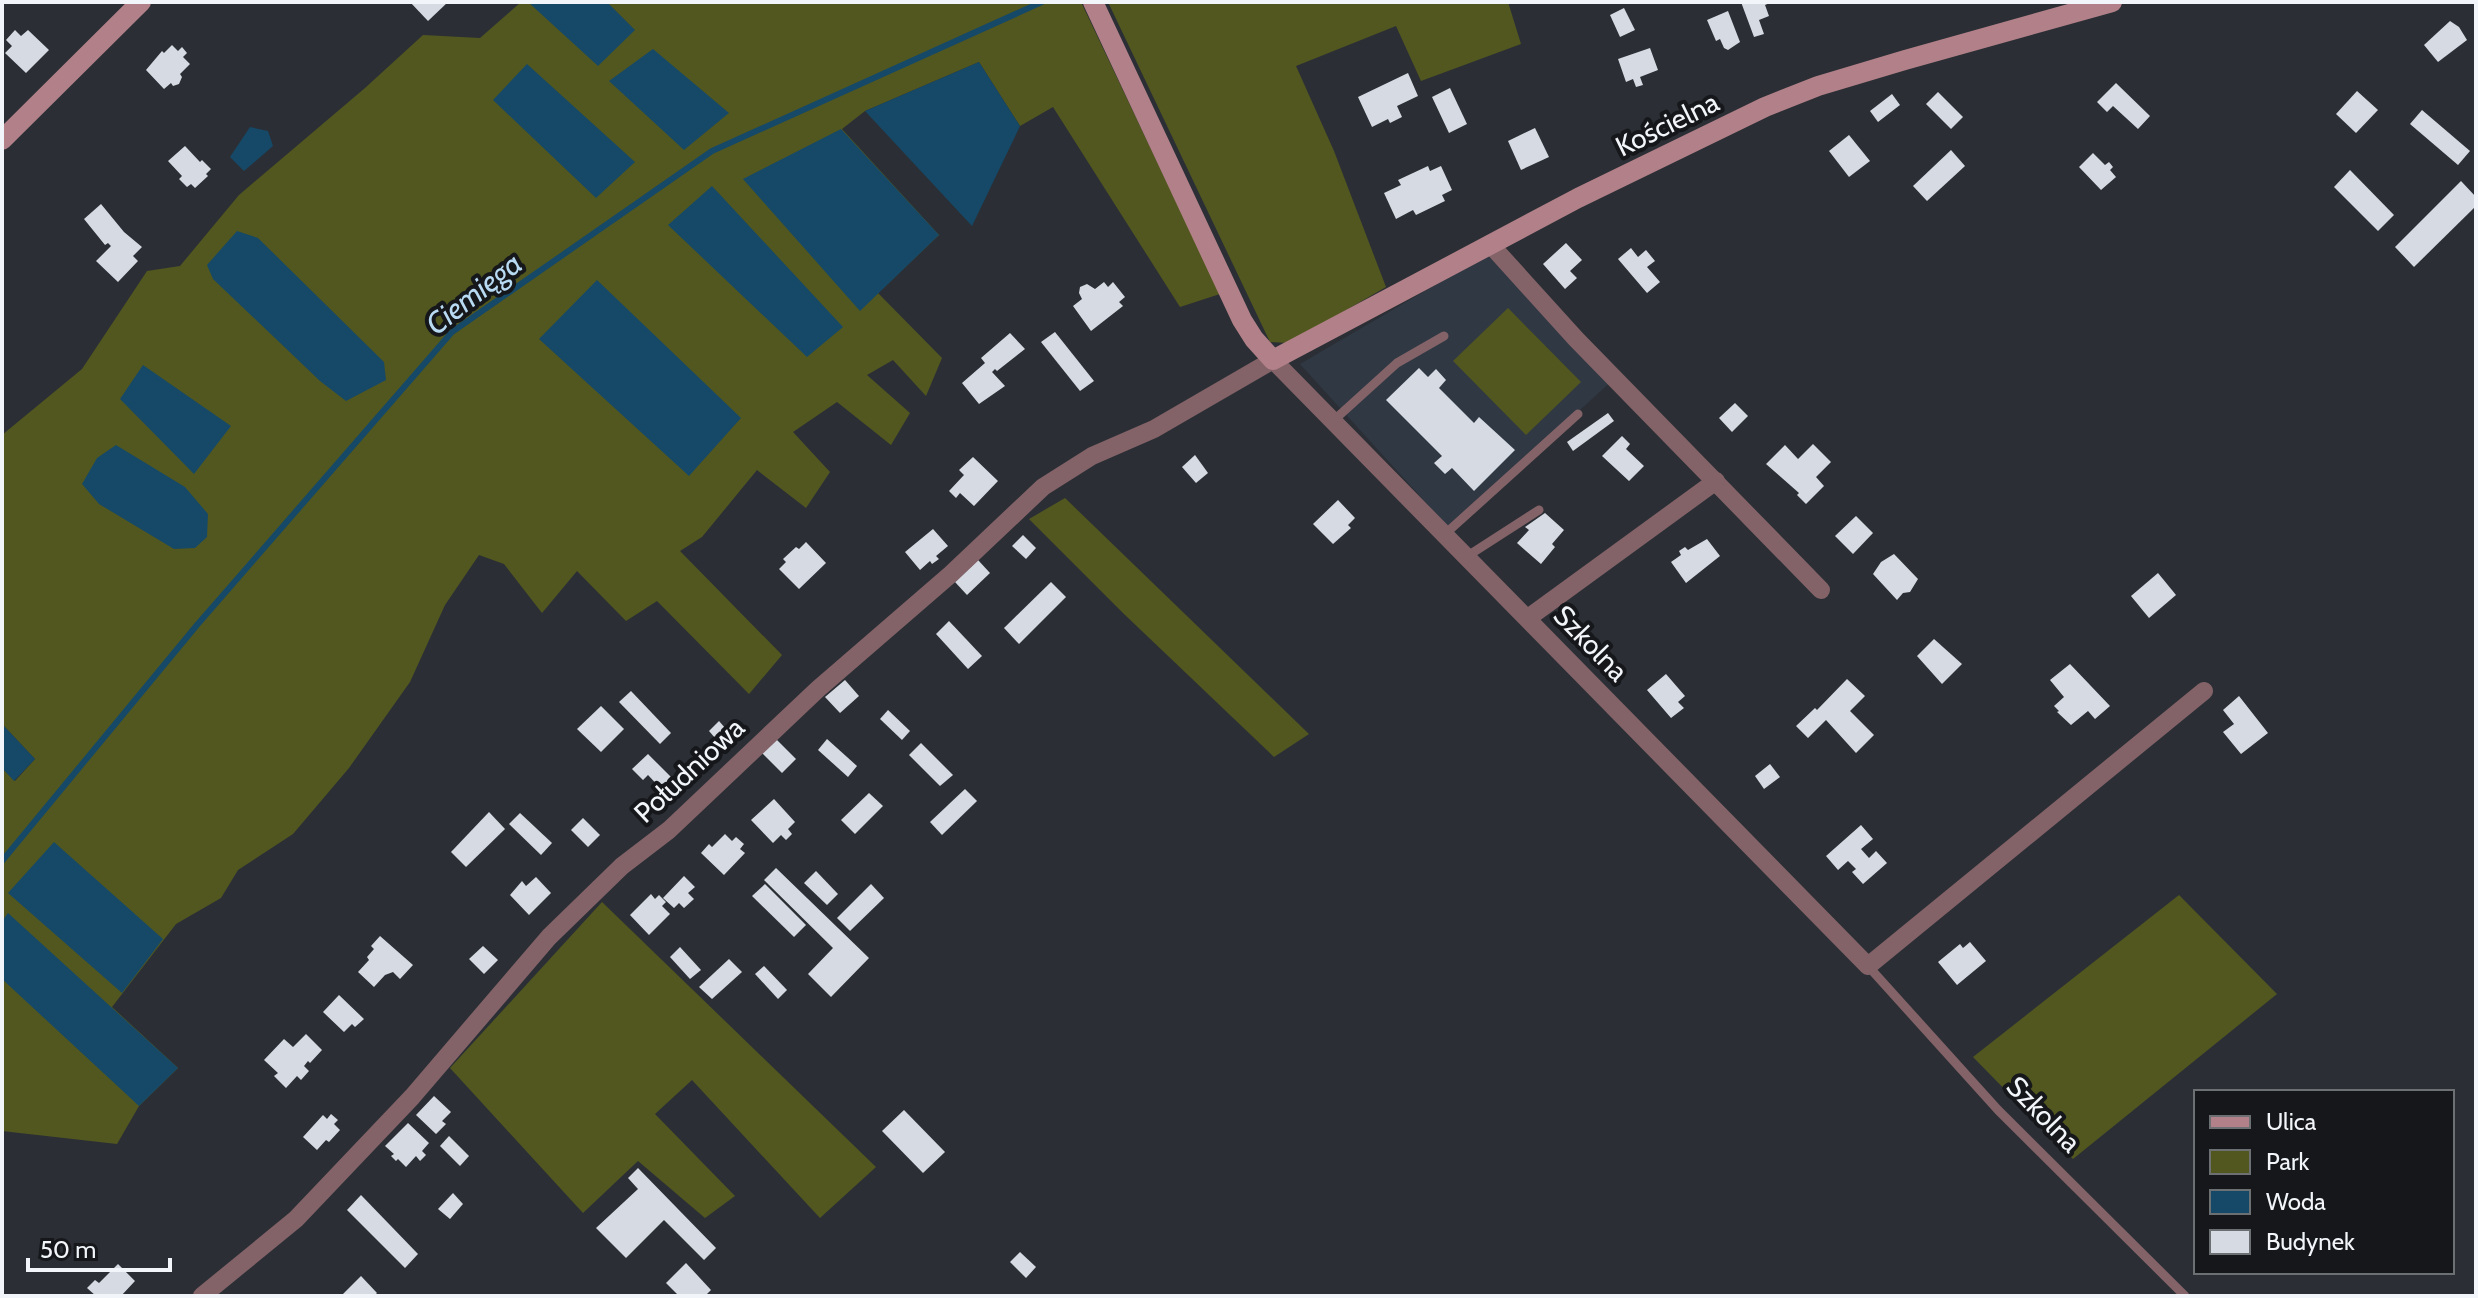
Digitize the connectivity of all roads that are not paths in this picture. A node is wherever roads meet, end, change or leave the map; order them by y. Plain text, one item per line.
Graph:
1 (141, 2) edge
2 (2112, 2) edge
3 (1095, 6) edge
4 (2, 140) edge
5 (1490, 244) junction
6 (1444, 336) dead end
7 (1273, 360) junction
8 (1578, 414) dead end
9 (1332, 421) junction
10 (1716, 481) junction
11 (1539, 510) dead end
12 (1444, 535) junction
13 (1466, 557) junction
14 (1821, 590) dead end
15 (1528, 618) junction
16 (2204, 691) dead end
17 (1868, 966) junction
18 (202, 1296) edge
19 (2185, 1296) edge

1 - 4 street
2 - 5 street, Kościelna
3 - 7 street
5 - 7 street, Kościelna
5 - 10 street
6 - 9 lane
7 - 9 street, Szkolna
7 - 18 street, Południowa
8 - 12 lane
9 - 12 street, Szkolna
10 - 14 street
10 - 15 street
11 - 13 lane
12 - 13 street, Szkolna
13 - 15 street, Szkolna
15 - 17 street, Szkolna
16 - 17 street
17 - 19 lane, Szkolna

